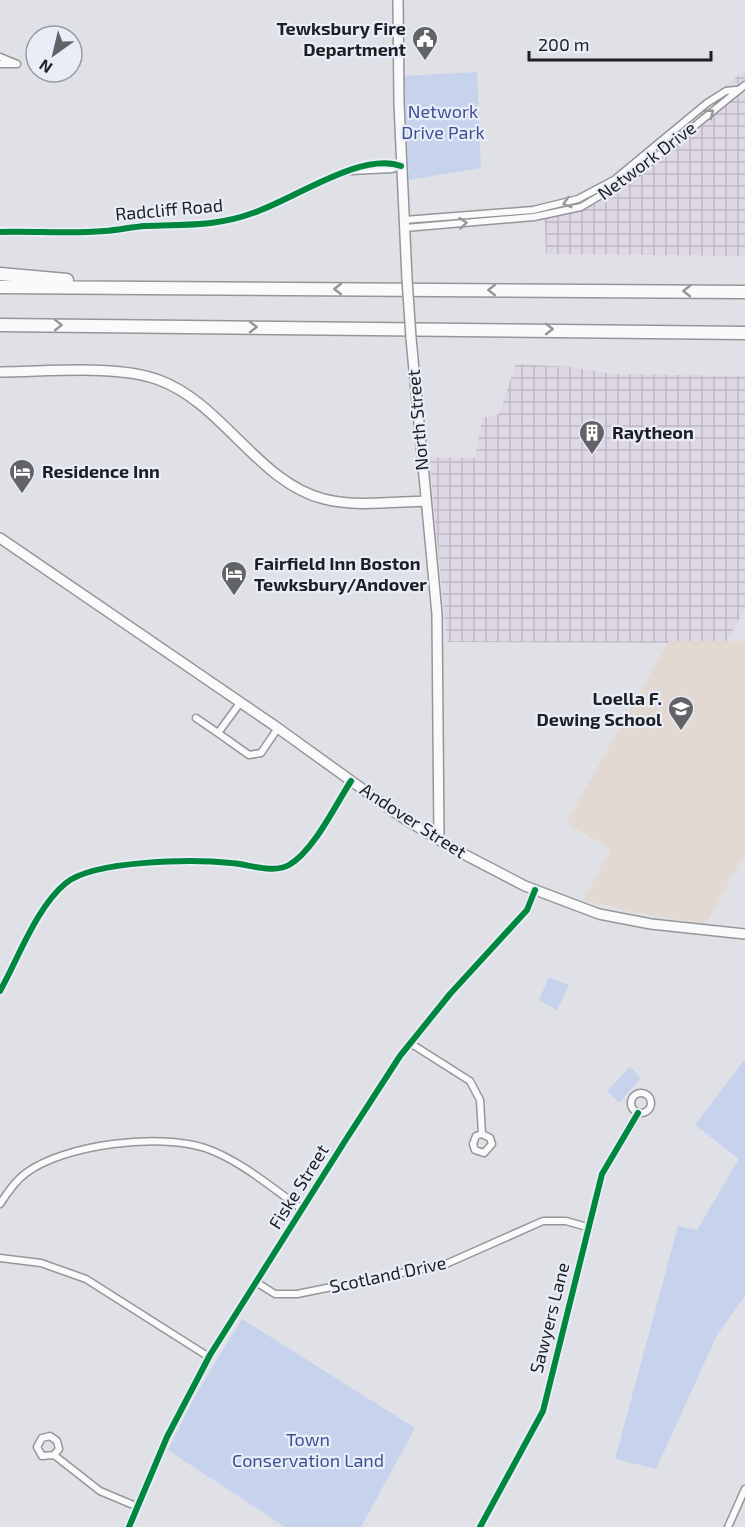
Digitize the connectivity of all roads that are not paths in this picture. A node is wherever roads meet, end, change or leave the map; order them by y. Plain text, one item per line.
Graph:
1 (398, 0) edge
2 (0, 57) edge
3 (0, 64) edge
4 (745, 85) edge
5 (401, 166) junction
6 (405, 224) junction
7 (0, 232) edge
8 (0, 274) edge
9 (0, 287) edge
10 (170, 288) junction
11 (745, 292) edge
12 (0, 325) edge
13 (745, 333) edge
14 (0, 372) edge
15 (425, 501) junction
16 (0, 538) edge
17 (240, 703) junction
18 (196, 718) dead end
19 (278, 728) junction
20 (218, 734) junction
21 (351, 781) junction
22 (439, 840) junction
23 (535, 890) junction
24 (745, 934) edge
25 (0, 992) edge
26 (410, 1043) junction
27 (638, 1113) dead end
28 (482, 1134) dead end
29 (0, 1204) edge
30 (302, 1209) junction
31 (587, 1227) junction
32 (0, 1258) edge
33 (256, 1282) junction
34 (209, 1357) junction
35 (54, 1455) dead end
36 (745, 1489) edge
37 (138, 1507) junction
38 (129, 1527) edge
39 (480, 1527) edge
40 (728, 1527) edge

1 - 5 main road, North Street
2 - 3 street
4 - 6 street, Network Drive
5 - 6 main road, North Street
5 - 7 street, Radcliff Road
6 - 15 main road, North Street, bridge
8 - 10 highway
9 - 10 highway
11 -> 10 highway
12 -> 13 highway
14 - 15 main road
15 - 22 main road, North Street
16 - 17 main road, Andover Street
17 - 19 main road, Andover Street
17 - 20 street
18 - 20 street
19 - 20 street
19 - 21 main road, Andover Street
21 - 22 main road, Andover Street
21 - 25 street
22 - 23 main road, Andover Street
23 - 24 main road, Andover Street
23 - 26 street, Fiske Street
26 - 28 street
26 - 30 street, Fiske Street
27 - 31 street, Sawyers Lane
29 - 30 street
30 - 33 street, Fiske Street
31 - 33 street, Scotland Drive
31 - 39 street, Sawyers Lane
32 - 34 street
33 - 34 street, Fiske Street
34 - 37 street, Fiske Street
35 - 37 street
36 - 40 street
37 - 38 street, Fiske Street

